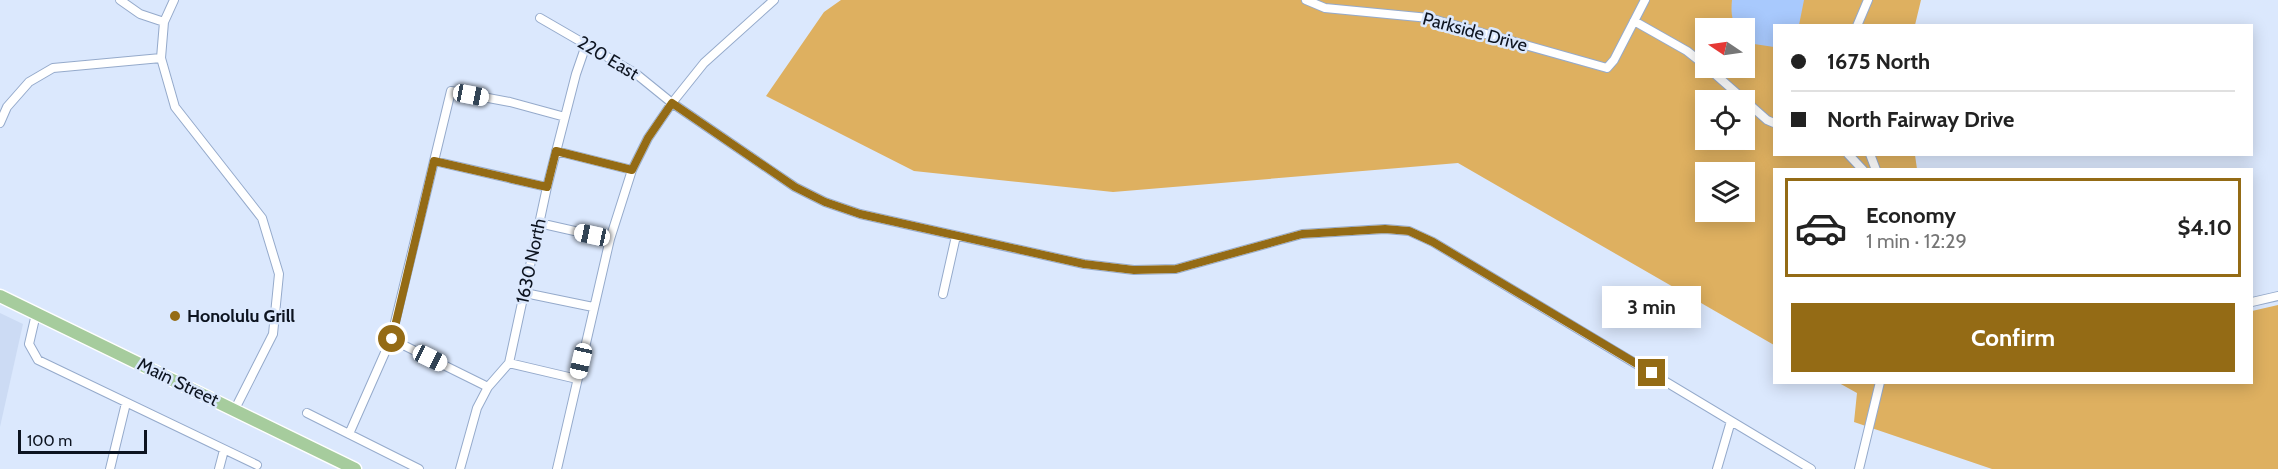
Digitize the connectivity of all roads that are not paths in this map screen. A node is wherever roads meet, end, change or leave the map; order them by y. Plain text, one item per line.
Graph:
1 (120, 0) edge
2 (174, 0) edge
3 (774, 0) edge
4 (1306, 0) edge
5 (1645, 0) edge
6 (1868, 0) edge
7 (540, 18) dead end
8 (1634, 21) junction
9 (164, 22) junction
10 (1858, 24) edge
11 (586, 45) junction
12 (1695, 57) edge
13 (161, 58) junction
14 (1719, 78) edge
15 (672, 103) junction
16 (565, 117) junction
17 (0, 123) edge
18 (1773, 123) edge
19 (556, 151) junction
20 (1850, 156) edge
21 (434, 161) junction
22 (1861, 168) edge
23 (632, 170) junction
24 (547, 187) junction
25 (538, 223) junction
26 (956, 236) junction
27 (609, 239) junction
28 (525, 293) junction
29 (943, 294) dead end
30 (2278, 296) edge
31 (0, 297) edge
32 (2253, 302) edge
33 (593, 307) junction
34 (36, 314) junction
35 (392, 339) junction
36 (509, 363) junction
37 (577, 379) junction
38 (1880, 384) edge
39 (488, 387) junction
40 (126, 403) junction
41 (235, 409) junction
42 (307, 413) dead end
43 (1731, 421) junction
44 (349, 434) junction
45 (224, 450) junction
46 (257, 465) dead end
47 (110, 469) edge
48 (219, 469) edge
49 (355, 469) edge
50 (419, 469) edge
51 (460, 469) edge
52 (557, 469) edge
53 (1717, 469) edge
54 (1811, 469) edge
55 (1859, 469) edge

1 - 9 street
2 - 9 street
3 - 15 street
4 - 8 street, Parkside Drive
5 - 8 street
6 - 10 street
7 - 11 street, 220 East
8 - 12 street
9 - 13 street
11 - 15 street, 220 East
11 - 16 street, 1630 North
13 - 17 street
13 - 41 street
14 - 18 street
15 - 23 street
15 - 26 street, 220 East
16 - 19 street, 1630 North
16 - 21 street
19 - 23 street
19 - 24 street, 1630 North
20 - 22 street
21 - 24 street
21 - 35 street
23 - 27 street
24 - 25 street, 1630 North
25 - 27 street
25 - 28 street, 1630 North
26 - 29 street
26 - 43 street, 220 East
27 - 33 street
28 - 33 street
28 - 36 street, 1630 North
30 - 32 street
31 - 34 main road, Main Street
33 - 37 street
34 - 40 street
34 - 41 main road, Main Street
35 - 39 street
35 - 44 street
36 - 37 street
36 - 39 street, 1630 North
37 - 52 street
38 - 55 street
39 - 51 street, 1630 North
40 - 45 street
40 - 47 street
41 - 49 main road, Main Street
42 - 44 street
43 - 53 street
43 - 54 street, 220 East
44 - 50 street
45 - 46 street
45 - 48 street

